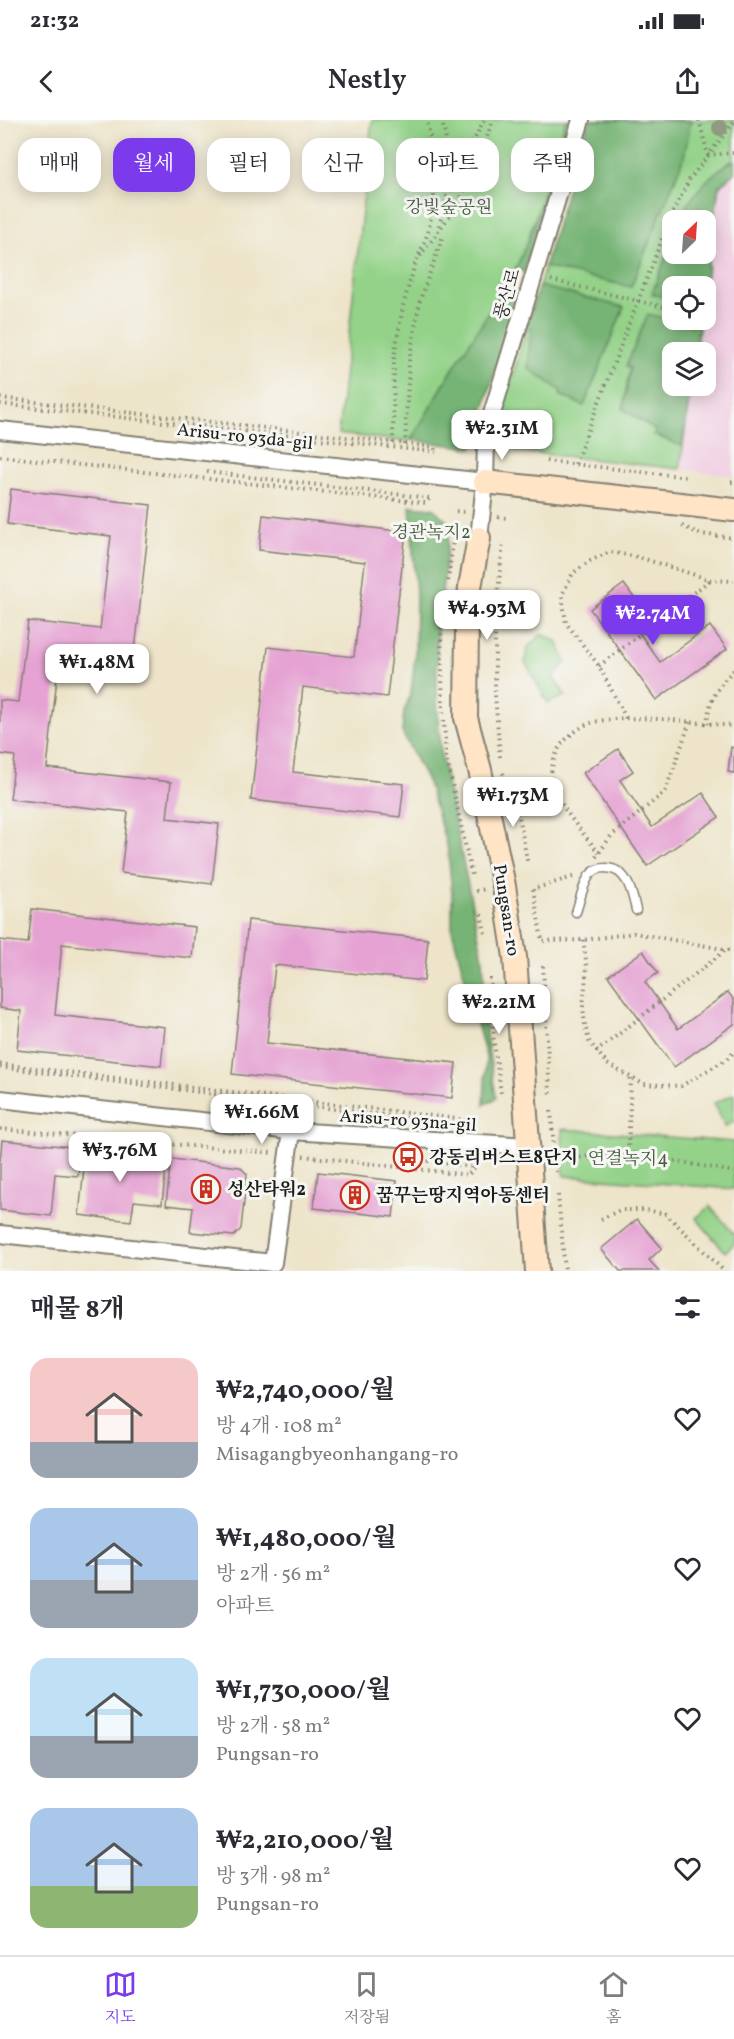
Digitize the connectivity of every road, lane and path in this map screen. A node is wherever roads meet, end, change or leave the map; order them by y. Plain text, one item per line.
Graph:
1 (427, 120) edge
2 (442, 120) edge
3 (484, 120) edge
4 (493, 120) edge
5 (581, 120) edge
6 (699, 120) edge
7 (733, 121) edge
8 (446, 138) edge
9 (475, 138) edge
10 (734, 153) edge
11 (708, 155) junction
12 (448, 192) edge
13 (439, 226) dead end
14 (442, 236) dead end
15 (415, 262) junction
16 (541, 277) dead end
17 (638, 301) junction
18 (662, 307) edge
19 (0, 398) edge
20 (0, 404) edge
21 (0, 430) edge
22 (393, 445) junction
23 (405, 446) junction
24 (436, 452) dead end
25 (0, 456) edge
26 (546, 461) dead end
27 (575, 464) junction
28 (688, 477) dead end
29 (485, 482) junction
30 (410, 496) dead end
31 (734, 510) edge
32 (478, 538) joint
33 (503, 542) dead end
34 (711, 580) junction
35 (734, 581) edge
36 (599, 666) junction
37 (734, 670) edge
38 (626, 718) junction
39 (690, 722) junction
40 (707, 724) junction
41 (734, 726) edge
42 (598, 853) junction
43 (592, 862) dead end
44 (528, 865) dead end
45 (576, 875) dead end
46 (636, 910) dead end
47 (576, 912) dead end
48 (481, 914) dead end
49 (485, 933) dead end
50 (584, 940) junction
51 (727, 950) junction
52 (734, 951) edge
53 (543, 966) dead end
54 (490, 978) dead end
55 (596, 1052) junction
56 (734, 1052) edge
57 (0, 1065) edge
58 (631, 1079) junction
59 (501, 1094) dead end
60 (550, 1095) dead end
61 (0, 1099) edge
62 (551, 1111) dead end
63 (477, 1127) dead end
64 (0, 1129) edge
65 (291, 1131) junction
66 (527, 1146) junction
67 (628, 1152) junction
68 (288, 1154) junction
69 (555, 1160) junction
70 (475, 1167) dead end
71 (556, 1172) dead end
72 (734, 1172) edge
73 (558, 1195) dead end
74 (601, 1219) dead end
75 (0, 1234) edge
76 (537, 1271) edge
77 (565, 1271) edge
78 (724, 1271) edge

1 - 15 path
2 - 8 path
3 - 9 path
4 - 15 path
5 - 29 street, 풍산로
6 - 11 path
7 - 11 path
10 - 11 path
11 - 17 path
12 - 13 path
14 - 23 path
15 - 22 path
16 - 17 path
17 - 18 path
17 - 27 path
19 - 22 path
20 - 22 path
21 - 29 street, Arisu-ro 93da-gil
22 - 23 path
23 - 24 path
25 - 30 path
26 - 27 path
27 - 28 path
29 - 31 street
29 - 32 street, Pungsan-ro
32 - 66 street, Pungsan-ro
33 - 44 path
34 - 35 path
34 - 36 path
34 - 36 path
36 - 38 path
37 - 40 path
38 - 39 path
38 - 42 path
39 - 40 path
39 - 42 path
40 - 41 path
42 - 43 path
45 - 50 path
46 - 47 lane
48 - 49 path
50 - 51 path
50 - 55 path
51 - 52 path
51 - 55 path
53 - 60 path
54 - 59 path
55 - 58 path
56 - 58 path
57 - 63 path
58 - 67 path
61 - 65 street, Arisu-ro 93na-gil
62 - 69 path
64 - 68 path
65 - 66 street, Arisu-ro 93na-gil
65 - 68 street
66 - 76 street, Pungsan-ro
67 - 69 path
67 - 72 path
68 - 70 path
68 - 75 street
69 - 71 path
73 - 77 path
74 - 78 path

